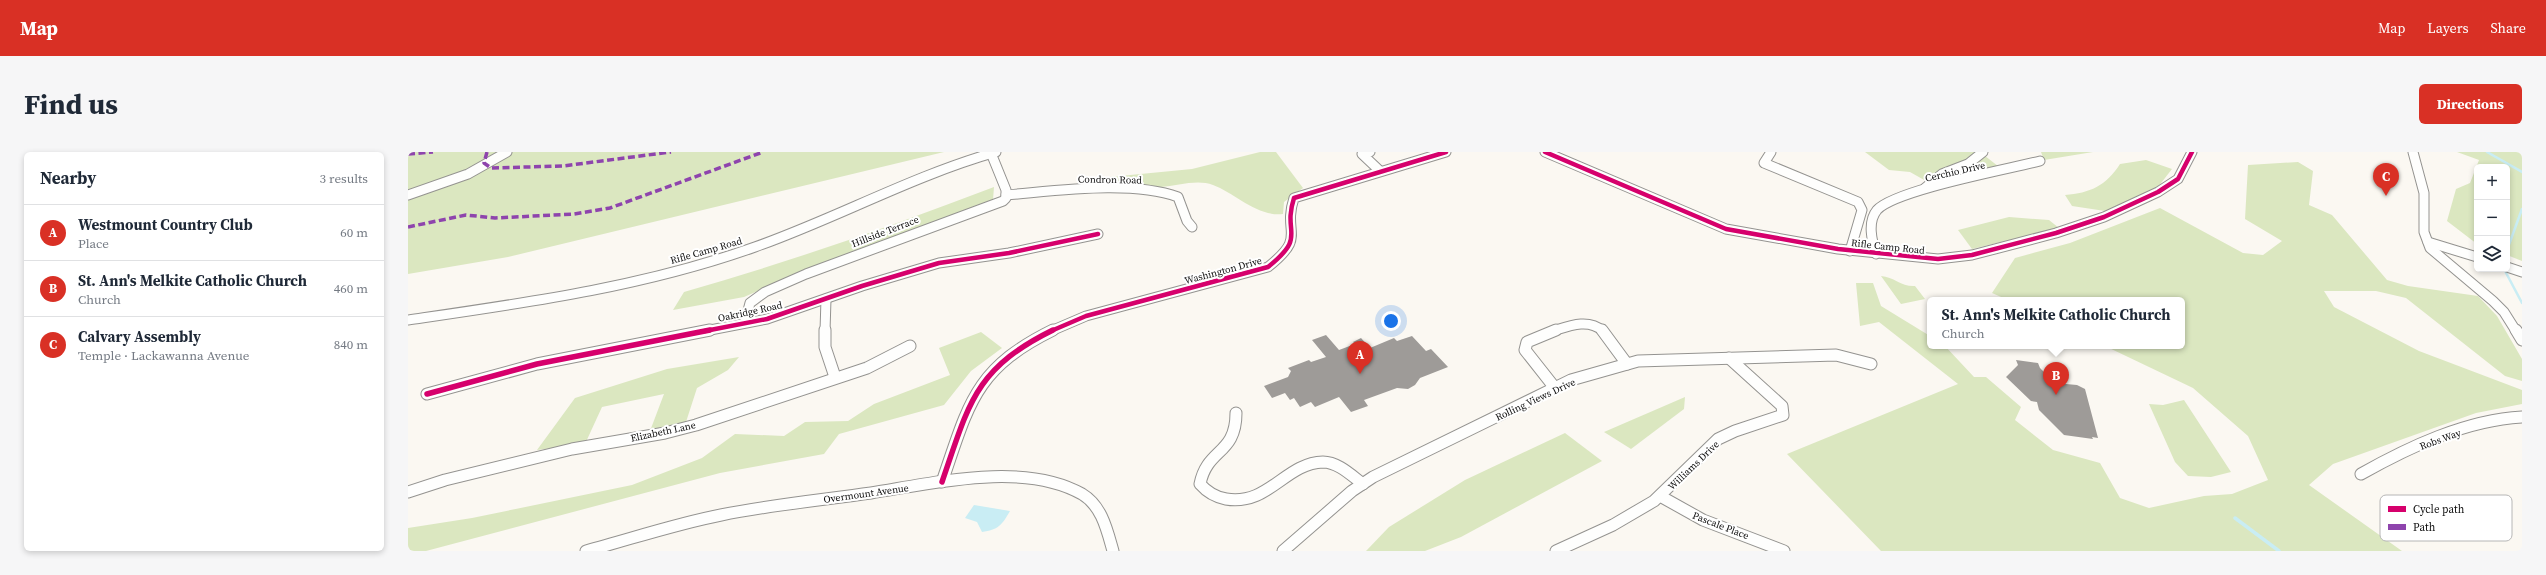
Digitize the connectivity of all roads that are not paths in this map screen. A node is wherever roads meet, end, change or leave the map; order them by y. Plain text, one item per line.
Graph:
1 (507, 152) edge
2 (1370, 152) edge
3 (1446, 152) edge
4 (1545, 152) edge
5 (1771, 152) edge
6 (1983, 152) edge
7 (2192, 152) edge
8 (2413, 152) edge
9 (993, 153) edge
10 (2040, 161) dead end
11 (1380, 171) junction
12 (1922, 190) junction
13 (408, 195) edge
14 (1006, 195) junction
15 (1858, 223) junction
16 (1871, 224) junction
17 (1192, 227) dead end
18 (1098, 234) dead end
19 (2428, 242) junction
20 (1850, 251) junction
21 (1876, 254) junction
22 (2474, 256) edge
23 (2510, 268) edge
24 (2522, 272) edge
25 (826, 299) junction
26 (408, 320) edge
27 (745, 322) junction
28 (2522, 340) edge
29 (910, 346) dead end
30 (1729, 358) junction
31 (1627, 364) junction
32 (1871, 364) dead end
33 (836, 378) junction
34 (1555, 388) junction
35 (427, 394) dead end
36 (1236, 413) dead end
37 (2522, 417) edge
38 (2361, 474) dead end
39 (942, 482) junction
40 (1362, 484) junction
41 (408, 492) edge
42 (1660, 496) junction
43 (586, 551) edge
44 (1113, 551) edge
45 (1283, 551) edge
46 (1556, 551) edge
47 (1784, 551) edge

1 - 13 street
2 - 11 street
3 - 11 street, Washington Drive
4 - 20 street, Rifle Camp Road
5 - 15 street
6 - 12 street, Cerchio Drive
7 - 21 street, Rifle Camp Road
8 - 19 street
9 - 14 street
9 - 26 street, Rifle Camp Road
10 - 12 street, Cerchio Drive
11 - 39 street, Washington Drive
12 - 16 street, Cerchio Drive
14 - 17 street, Condron Road
14 - 27 street, Hillside Terrace
15 - 16 street
15 - 20 street
16 - 21 street
18 - 25 street, Oakridge Road
19 - 22 street
19 - 28 street
20 - 21 street, Rifle Camp Road
23 - 24 street
25 - 27 street, Oakridge Road
25 - 33 street
27 - 35 street, Oakridge Road
29 - 33 street, Elizabeth Lane
30 - 31 street, Rolling Views Drive
30 - 32 street, Rolling Views Drive
30 - 42 street, Williams Drive
31 - 34 street, Rolling Views Drive
31 - 34 street
33 - 41 street, Elizabeth Lane
34 - 40 street, Rolling Views Drive
36 - 40 street
37 - 38 street, Robs Way
39 - 43 street, Overmount Avenue
39 - 44 street, Overmount Avenue
40 - 45 street, Rolling Views Drive
42 - 46 street, Williams Drive
42 - 47 street, Pascale Place

